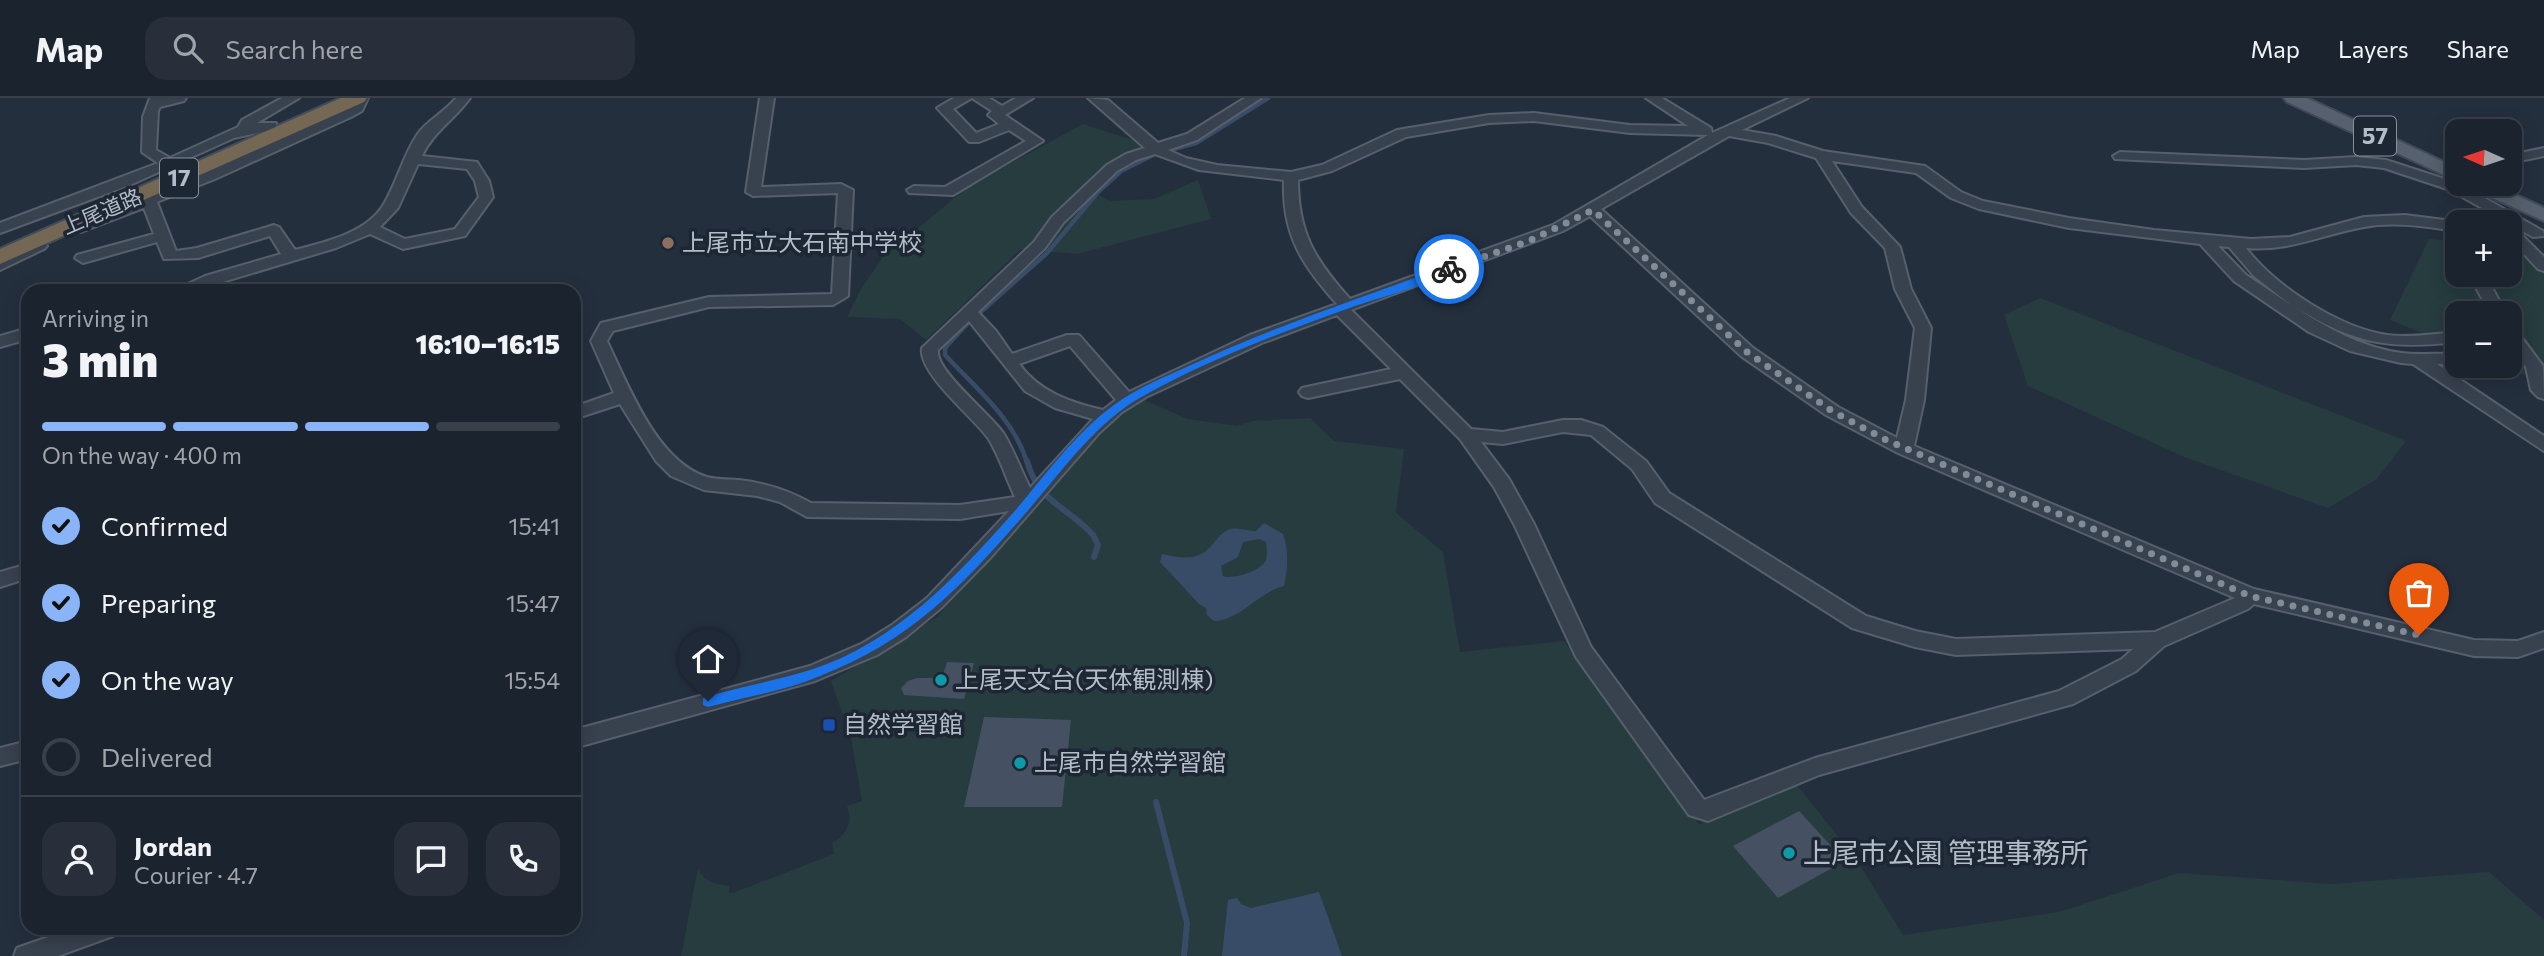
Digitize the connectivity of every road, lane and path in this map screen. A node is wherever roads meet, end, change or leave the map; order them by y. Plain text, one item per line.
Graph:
1 (179, 98) edge
2 (292, 98) edge
3 (336, 98) edge
4 (359, 98) edge
5 (463, 98) edge
6 (767, 98) edge
7 (964, 98) edge
8 (979, 98) edge
9 (1026, 98) edge
10 (1095, 98) edge
11 (1254, 98) edge
12 (1653, 98) edge
13 (1801, 98) edge
14 (2293, 98) edge
15 (155, 101) edge
16 (1005, 118) junction
17 (271, 126) junction
18 (244, 128) junction
19 (1715, 133) junction
20 (1154, 148) junction
21 (2544, 152) edge
22 (1821, 155) junction
23 (2120, 156) dead end
24 (2522, 157) edge
25 (413, 159) junction
26 (169, 163) junction
27 (2445, 168) edge
28 (1291, 176) junction
29 (914, 190) dead end
30 (2495, 196) edge
31 (149, 202) junction
32 (1593, 210) junction
33 (2445, 227) edge
34 (2542, 227) edge
35 (0, 228) edge
36 (370, 228) junction
37 (2522, 230) edge
38 (162, 236) junction
39 (0, 237) edge
40 (2205, 240) junction
41 (2234, 243) junction
42 (2522, 244) edge
43 (198, 253) junction
44 (0, 257) edge
45 (291, 257) junction
46 (83, 258) dead end
47 (0, 265) edge
48 (2544, 266) edge
49 (211, 279) junction
50 (198, 284) edge
51 (1344, 307) junction
52 (967, 312) junction
53 (21, 335) edge
54 (2445, 338) edge
55 (0, 342) edge
56 (2522, 350) edge
57 (2417, 358) junction
58 (2445, 359) edge
59 (1009, 362) junction
60 (1405, 372) junction
61 (1308, 392) dead end
62 (2544, 393) edge
63 (624, 396) junction
64 (1127, 401) junction
65 (581, 410) edge
66 (1106, 417) junction
67 (1466, 435) junction
68 (2544, 445) edge
69 (1903, 449) junction
70 (1027, 502) junction
71 (21, 573) edge
72 (0, 580) edge
73 (2250, 596) junction
74 (2157, 640) junction
75 (2544, 640) edge
76 (581, 737) edge
77 (21, 752) edge
78 (0, 757) edge
79 (84, 935) edge
80 (26, 956) edge

1 - 15 street
2 - 18 street
3 - 17 highway, 上尾道路 / 17
4 - 31 street
4 - 44 highway, 上尾道路 / 17
5 - 25 street
6 - 63 street
7 - 16 street
8 - 16 street
9 - 16 street
10 - 20 street
11 - 20 street
12 - 19 street
13 - 19 street
14 - 27 main road, 57
15 - 26 street
16 - 29 street
17 - 18 street
17 - 39 highway, 上尾道路 / 17
18 - 26 street
19 - 22 street
19 - 28 street
19 - 32 street
20 - 28 street
20 - 52 street
21 - 24 street
22 - 40 street
22 - 69 street
23 - 34 street
25 - 36 street
25 - 36 street
26 - 35 street
28 - 51 street
30 - 34 main road
31 - 38 street
31 - 47 street
32 - 51 street
32 - 69 street
33 - 41 street
34 - 37 street
36 - 45 street
38 - 43 street
38 - 46 street
40 - 41 street
40 - 57 street
41 - 54 street
42 - 48 street
43 - 45 street
43 - 49 street
45 - 49 street
49 - 50 street
51 - 60 street
51 - 64 street
52 - 59 street
52 - 70 street
53 - 55 street
56 - 62 street
57 - 58 street
57 - 68 street
59 - 64 street
59 - 66 street
60 - 61 street
60 - 67 street
63 - 65 street
63 - 70 street
64 - 66 street
66 - 70 street
67 - 74 street
67 - 74 street
69 - 73 street
70 - 76 street
71 - 72 street
73 - 74 street
73 - 75 street
77 - 78 street
79 - 80 street

